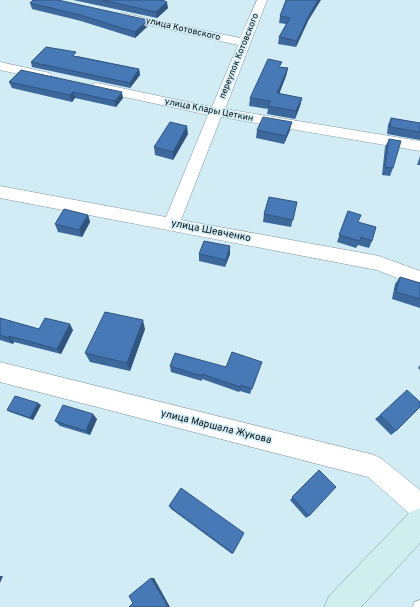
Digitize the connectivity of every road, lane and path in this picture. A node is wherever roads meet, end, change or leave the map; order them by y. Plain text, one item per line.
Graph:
1 (262, 0) edge
2 (113, 14) edge
3 (245, 43) junction
4 (0, 66) edge
5 (62, 79) edge
6 (85, 84) edge
7 (216, 112) junction
8 (420, 146) edge
9 (0, 192) edge
10 (171, 224) junction
11 (420, 279) edge
12 (0, 372) edge
13 (420, 506) edge
14 (420, 522) edge
15 (340, 607) edge

1 - 3 street, переулок Котовского
2 - 3 street, улица Котовского
3 - 7 street, переулок Котовского
4 - 5 street
6 - 7 street, улица Клары Цеткин
7 - 8 street, улица Клары Цеткин
7 - 10 street, переулок Котовского
9 - 10 street, улица Шевченко
10 - 11 street, улица Шевченко
12 - 13 street, улица Маршала Жукова
14 - 15 main road

